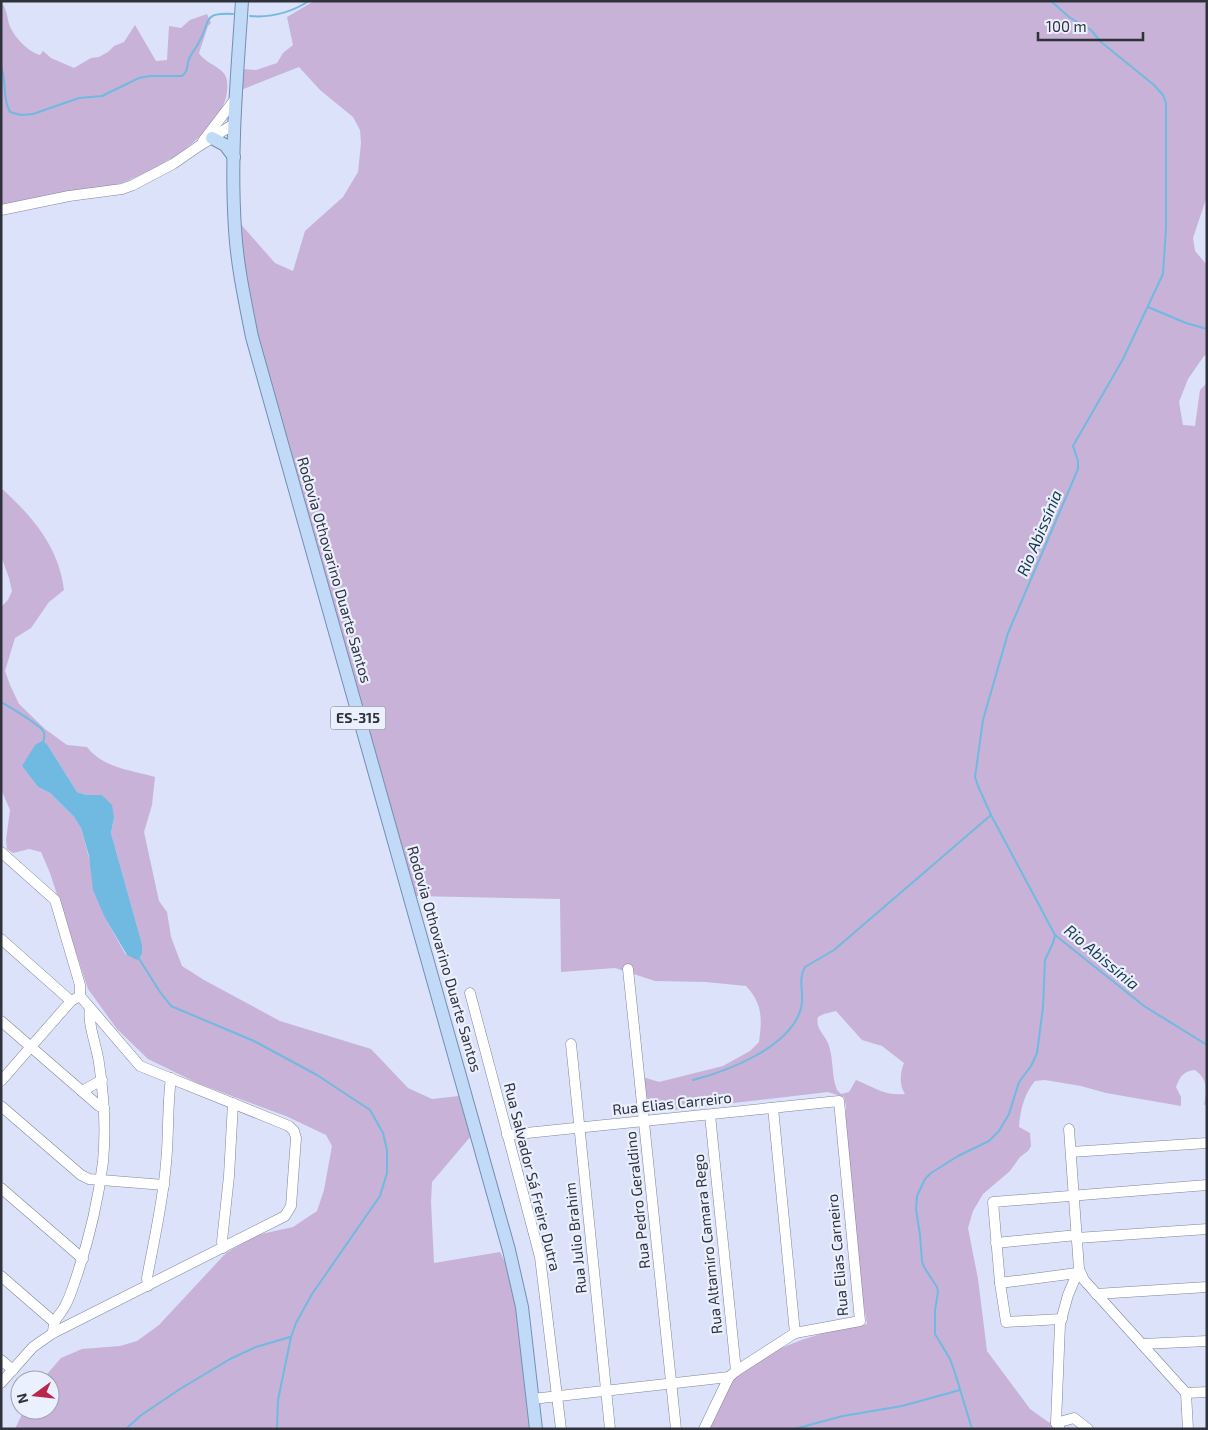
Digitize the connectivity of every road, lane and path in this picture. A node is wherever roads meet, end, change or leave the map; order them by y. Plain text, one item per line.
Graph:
1 (242, 1) edge
2 (236, 98) junction
3 (234, 124) junction
4 (212, 138) junction
5 (199, 146) junction
6 (234, 157) junction
7 (1, 210) edge
8 (1, 852) edge
9 (1, 939) edge
10 (628, 969) dead end
11 (470, 993) dead end
12 (75, 998) junction
13 (90, 1008) junction
14 (1, 1021) edge
15 (112, 1033) junction
16 (95, 1042) junction
17 (571, 1044) dead end
18 (31, 1047) junction
19 (171, 1078) junction
20 (102, 1080) junction
21 (1, 1081) edge
22 (82, 1091) junction
23 (839, 1101) joint
24 (233, 1103) junction
25 (1, 1106) edge
26 (104, 1108) junction
27 (773, 1108) junction
28 (710, 1115) junction
29 (645, 1122) junction
30 (580, 1128) junction
31 (1069, 1129) dead end
32 (507, 1135) junction
33 (1207, 1143) edge
34 (1071, 1152) junction
35 (101, 1179) junction
36 (164, 1185) junction
37 (1207, 1185) edge
38 (1, 1188) edge
39 (1074, 1195) junction
40 (1207, 1229) edge
41 (1077, 1236) junction
42 (996, 1243) junction
43 (223, 1248) junction
44 (82, 1259) junction
45 (1078, 1271) junction
46 (1, 1276) edge
47 (1000, 1283) junction
48 (148, 1286) junction
49 (1207, 1288) edge
50 (1096, 1294) junction
51 (65, 1307) junction
52 (1062, 1318) junction
53 (54, 1322) junction
54 (76, 1322) junction
55 (54, 1333) junction
56 (796, 1333) junction
57 (1207, 1342) edge
58 (1142, 1344) junction
59 (1, 1360) edge
60 (13, 1370) joint
61 (10, 1373) edge
62 (732, 1374) junction
63 (1, 1383) edge
64 (672, 1384) junction
65 (606, 1390) junction
66 (1207, 1392) edge
67 (1186, 1393) junction
68 (558, 1396) junction
69 (532, 1399) junction
70 (1058, 1426) edge
71 (536, 1429) edge
72 (561, 1429) edge
73 (610, 1429) edge
74 (676, 1429) edge
75 (704, 1429) edge
76 (1088, 1429) edge
77 (1188, 1429) edge

1 - 2 main road, Rodovia Othovarino Duarte Santos / ES-315
2 - 3 main road, Rodovia Othovarino Duarte Santos / ES-315
2 - 5 street
3 - 4 street
3 - 6 main road, Rodovia Othovarino Duarte Santos / ES-315
4 - 5 street
4 - 6 main road
5 - 7 street
6 - 69 main road, Rodovia Othovarino Duarte Santos / ES-315
8 - 12 street
9 - 12 street
10 - 29 street, Rua Pedro Geraldino
11 - 32 street, Rua Salvador Sá Freire Dutra
12 - 13 street
12 - 18 street
13 - 15 street
13 - 16 street
14 - 18 street
15 - 16 street
15 - 19 street
16 - 20 street
17 - 30 street, Rua Julio Brahim
18 - 21 street
18 - 22 street
19 - 24 street
19 - 36 street
20 - 22 street
20 - 26 street
22 - 26 street
23 - 27 street, Rua Elias Carreiro
23 - 56 street, Rua Elias Carneiro
24 - 43 street
24 - 43 street
25 - 35 street
26 - 35 street
27 - 28 street, Rua Elias Carreiro
27 - 56 street
28 - 29 street, Rua Elias Carreiro
28 - 62 street, Rua Altamiro Camara Rego
29 - 30 street, Rua Elias Carreiro
29 - 64 street, Rua Pedro Geraldino
30 - 32 street, Rua Elias Carreiro
30 - 65 street, Rua Julio Brahim
31 - 34 street
32 - 68 street, Rua Salvador Sá Freire Dutra
33 - 34 street
34 - 39 street
35 - 36 street
35 - 44 street
36 - 48 street
37 - 39 street
38 - 44 street
39 - 41 street
39 - 42 street
40 - 41 street
41 - 42 street
41 - 45 street
42 - 47 street
43 - 48 street
44 - 51 street
45 - 47 street
45 - 50 street
45 - 52 street
46 - 53 street
47 - 52 street
48 - 54 street
49 - 50 street
50 - 58 street
51 - 53 street
51 - 54 street
52 - 70 street
53 - 55 street
54 - 55 street
55 - 60 street
56 - 62 street, Rua Elias Carneiro
57 - 58 street
58 - 67 street
59 - 60 street
61 - 63 street
62 - 64 street
62 - 75 street
64 - 65 street
64 - 74 street, Rua Pedro Geraldino
65 - 68 street
65 - 73 street, Rua Julio Brahim
66 - 67 street
67 - 77 street
68 - 69 street
68 - 72 street, Rua Salvador Sá Freire Dutra
69 - 71 main road, Rodovia Othovarino Duarte Santos / ES-315
70 - 76 street

